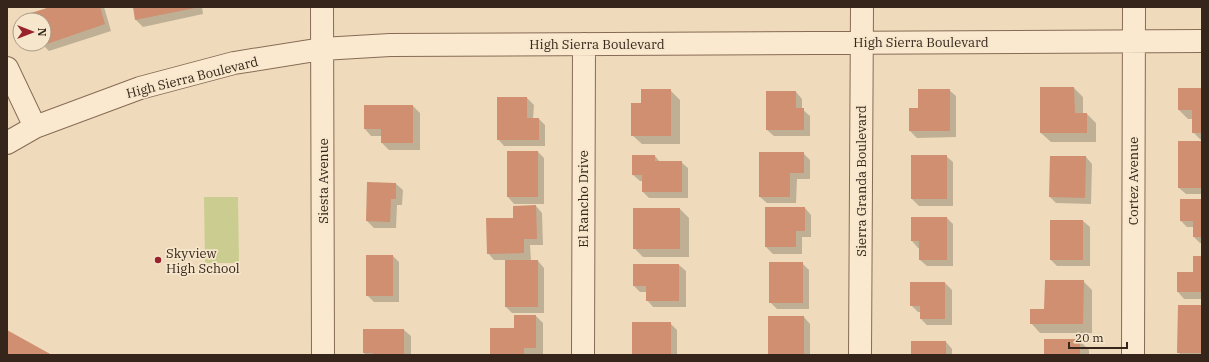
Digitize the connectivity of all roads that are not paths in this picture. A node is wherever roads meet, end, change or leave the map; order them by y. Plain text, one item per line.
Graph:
1 (322, 7) edge
2 (862, 7) edge
3 (1134, 7) edge
4 (1134, 41) junction
5 (1202, 41) edge
6 (862, 43) junction
7 (584, 44) junction
8 (322, 49) junction
9 (7, 68) edge
10 (35, 127) junction
11 (7, 143) edge
12 (323, 355) edge
13 (583, 355) edge
14 (860, 355) edge
15 (1133, 355) edge

1 - 8 street, Siesta Avenue
2 - 6 street, Sierra Granda Boulevard
3 - 4 street, Cortez Avenue
4 - 5 street, High Sierra Boulevard
4 - 6 street, High Sierra Boulevard
4 - 15 street, Cortez Avenue
6 - 7 street, High Sierra Boulevard
6 - 14 street, Sierra Granda Boulevard
7 - 8 street, High Sierra Boulevard
7 - 13 street, El Rancho Drive
8 - 10 street, High Sierra Boulevard
8 - 12 street, Siesta Avenue
9 - 10 street
10 - 11 street, High Sierra Boulevard

